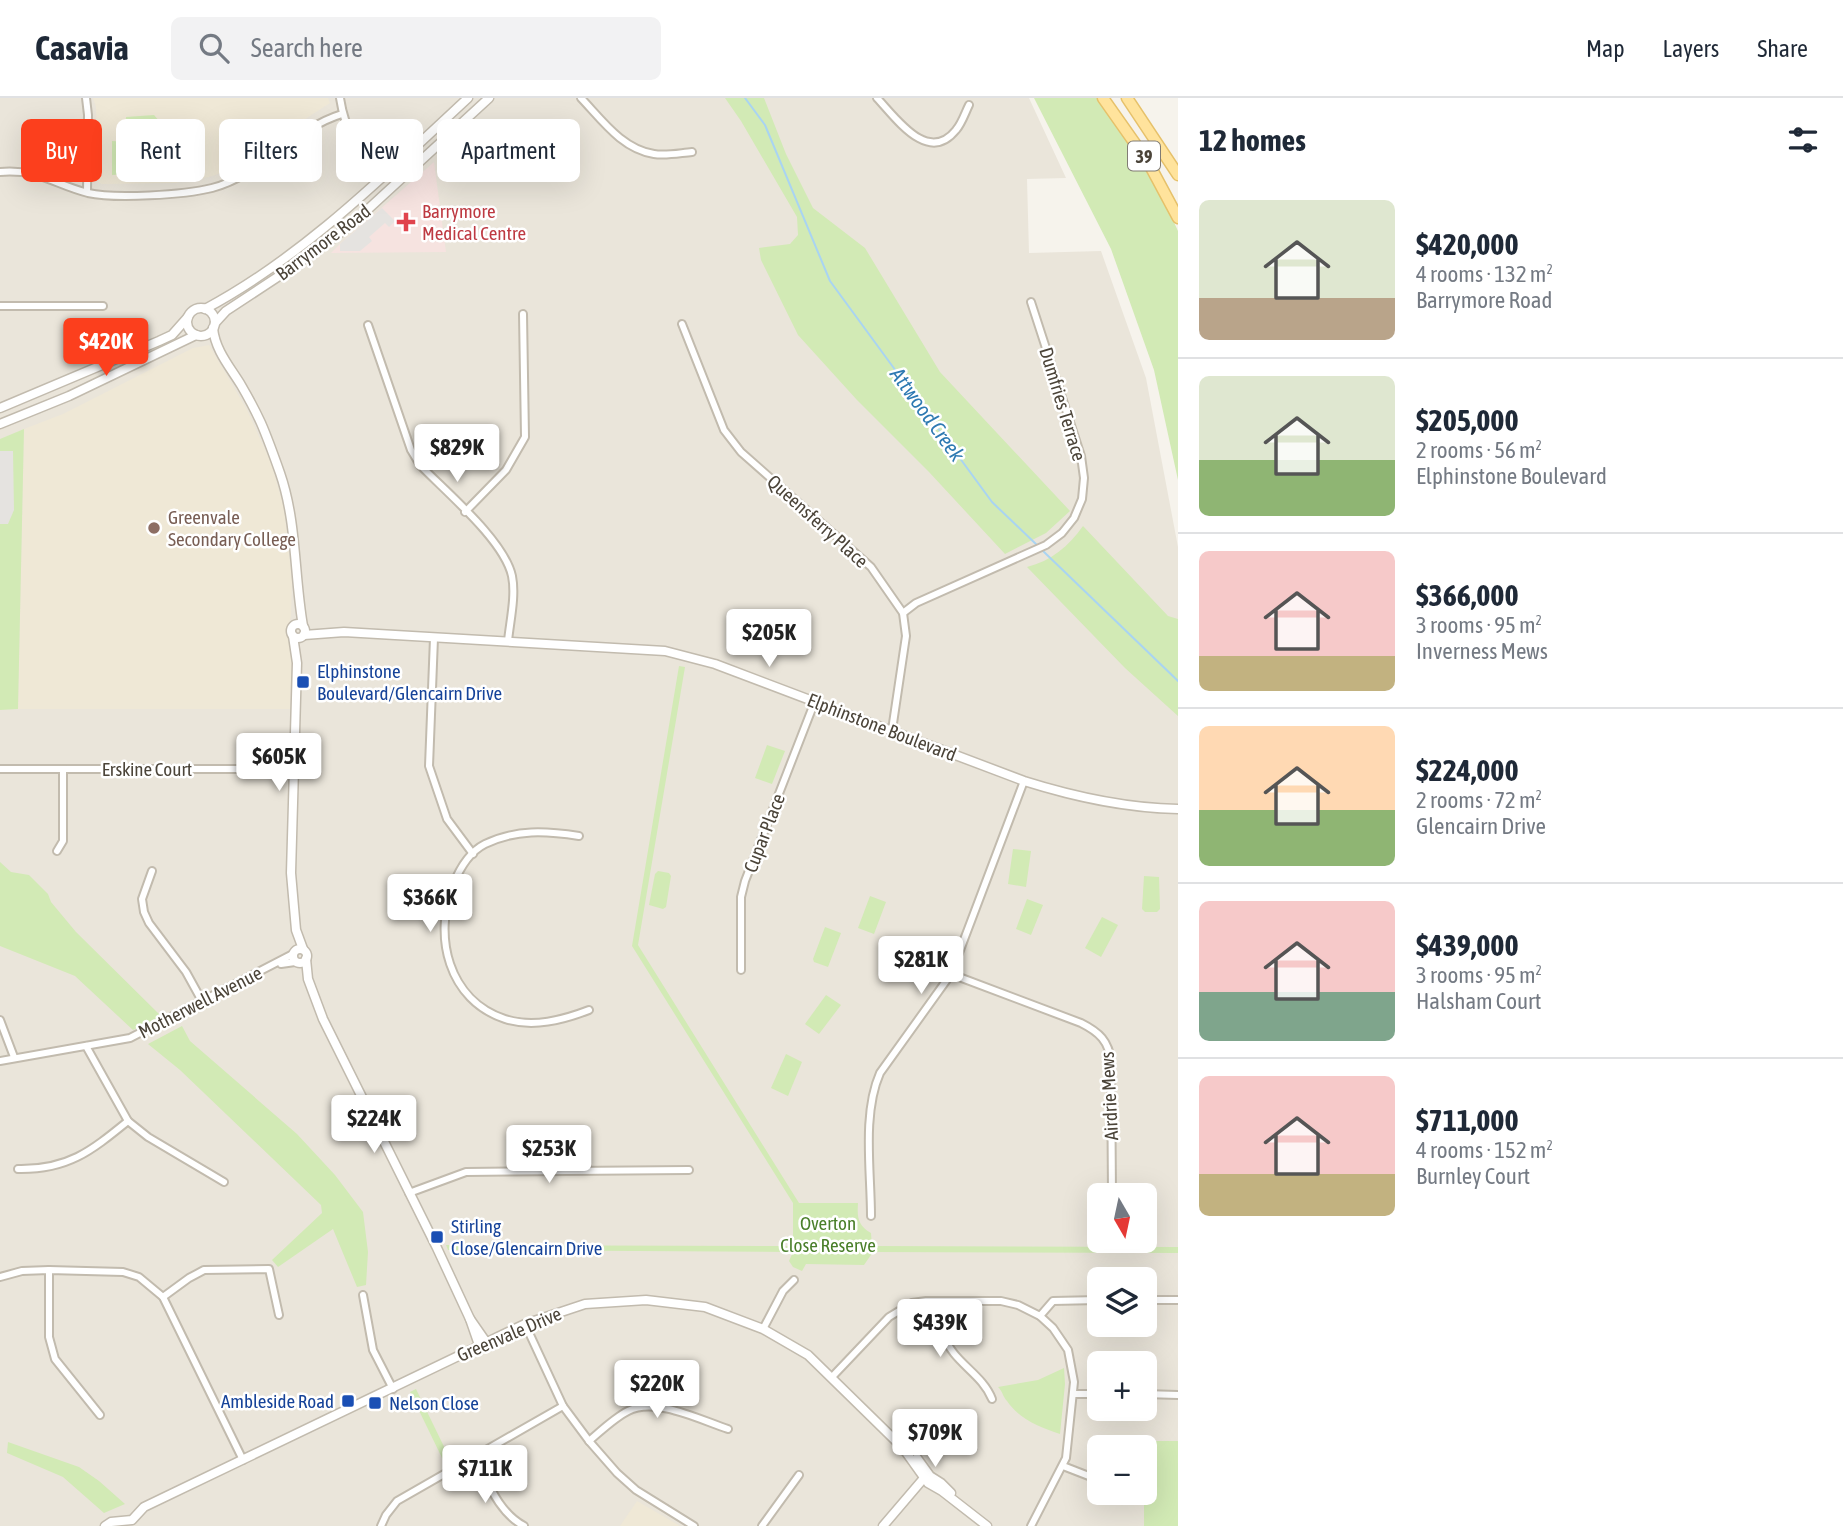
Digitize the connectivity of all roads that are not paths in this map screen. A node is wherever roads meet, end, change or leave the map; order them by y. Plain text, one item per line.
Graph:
1 (86, 98) edge
2 (340, 98) edge
3 (468, 98) edge
4 (489, 98) edge
5 (581, 98) edge
6 (877, 98) edge
7 (1103, 98) edge
8 (1127, 98) edge
9 (970, 105) dead end
10 (342, 114) junction
11 (344, 119) edge
12 (423, 139) edge
13 (692, 152) dead end
14 (0, 172) edge
15 (1178, 175) edge
16 (376, 182) edge
17 (382, 182) edge
18 (389, 190) junction
19 (87, 192) junction
20 (1178, 218) edge
21 (1031, 302) dead end
22 (0, 306) edge
23 (103, 306) dead end
24 (205, 309) junction
25 (523, 314) dead end
26 (188, 317) junction
27 (368, 324) dead end
28 (682, 324) dead end
29 (214, 325) junction
30 (199, 335) junction
31 (220, 352) junction
32 (0, 408) edge
33 (0, 424) edge
34 (465, 512) junction
35 (299, 602) junction
36 (903, 613) junction
37 (293, 626) junction
38 (304, 631) junction
39 (293, 636) junction
40 (434, 638) junction
41 (508, 641) junction
42 (297, 663) junction
43 (816, 701) junction
44 (892, 730) junction
45 (0, 769) edge
46 (63, 769) junction
47 (294, 769) junction
48 (1024, 781) junction
49 (1178, 809) edge
50 (579, 836) dead end
51 (57, 851) dead end
52 (473, 854) junction
53 (152, 871) dead end
54 (298, 956) junction
55 (741, 970) dead end
56 (951, 974) junction
57 (202, 1001) junction
58 (589, 1010) dead end
59 (0, 1020) edge
60 (86, 1046) junction
61 (14, 1057) junction
62 (0, 1061) edge
63 (128, 1121) junction
64 (18, 1168) dead end
65 (689, 1170) dead end
66 (223, 1182) dead end
67 (1112, 1183) edge
68 (409, 1193) junction
69 (871, 1216) dead end
70 (49, 1270) junction
71 (0, 1277) edge
72 (793, 1280) dead end
73 (363, 1296) dead end
74 (163, 1297) junction
75 (1087, 1300) edge
76 (1157, 1300) edge
77 (1178, 1300) edge
78 (942, 1301) junction
79 (279, 1315) dead end
80 (1040, 1316) junction
81 (525, 1324) junction
82 (763, 1329) junction
83 (482, 1343) junction
84 (832, 1377) junction
85 (393, 1389) junction
86 (1074, 1394) junction
87 (1087, 1394) edge
88 (1157, 1394) edge
89 (1178, 1395) edge
90 (992, 1399) dead end
91 (563, 1406) junction
92 (100, 1415) dead end
93 (728, 1429) dead end
94 (589, 1441) junction
95 (475, 1457) junction
96 (243, 1460) junction
97 (1063, 1466) junction
98 (799, 1475) dead end
99 (1087, 1475) edge
100 (927, 1479) junction
101 (135, 1523) edge
102 (105, 1526) edge
103 (381, 1526) edge
104 (524, 1526) edge
105 (694, 1526) edge
106 (762, 1526) edge
107 (883, 1526) edge
108 (987, 1526) edge
109 (1031, 1526) edge

1 - 19 street
2 - 10 street
3 - 12 street, Barrymore Road
4 - 18 street, Barrymore Road
5 - 13 street
6 - 9 street
7 - 20 main road, 39
8 - 15 main road, 39
10 - 11 street
10 - 19 street
14 - 19 street
16 - 24 street, Barrymore Road
17 - 18 street
18 - 29 street, Barrymore Road
21 - 36 street, Dumfries Terrace
22 - 23 street
24 - 26 street
24 - 29 street
25 - 34 street
26 - 30 street
26 - 32 street
27 - 34 street
28 - 36 street, Queensferry Place
29 - 30 street
29 - 31 street
30 - 31 street
30 - 33 street
31 - 35 street
34 - 41 street
35 - 37 street
35 - 38 street
36 - 44 street
37 - 38 street
37 - 39 street
38 - 39 street
38 - 40 street, Elphinstone Boulevard
38 - 42 street
39 - 42 street
40 - 41 street, Elphinstone Boulevard
40 - 52 street
41 - 43 street, Elphinstone Boulevard
42 - 47 street
43 - 44 street, Elphinstone Boulevard
43 - 55 street, Cupar Place
44 - 48 street, Elphinstone Boulevard
45 - 46 street, Erskine Court
46 - 47 street, Erskine Court
46 - 51 street
47 - 54 street
48 - 49 street, Elphinstone Boulevard
48 - 56 street
50 - 52 street
52 - 58 street
53 - 57 street
54 - 57 street, Motherwell Avenue
54 - 68 street
56 - 67 street, Airdrie Mews
56 - 69 street
57 - 60 street, Motherwell Avenue
59 - 61 street
60 - 61 street, Motherwell Avenue
60 - 63 street
61 - 62 street, Motherwell Avenue
63 - 64 street
63 - 66 street
65 - 68 street
68 - 83 street
70 - 71 street
70 - 74 street
70 - 92 street
72 - 82 street
73 - 85 street
74 - 79 street
74 - 96 street
75 - 80 street
76 - 77 street
78 - 80 street
78 - 84 street
78 - 90 street
80 - 86 street
81 - 82 street, Greenvale Drive
81 - 83 street, Greenvale Drive
81 - 91 street
82 - 84 street, Greenvale Drive
83 - 85 street, Greenvale Drive
84 - 100 street, Greenvale Drive
85 - 96 street, Greenvale Drive
86 - 87 street
86 - 97 street
88 - 89 street
91 - 94 street
91 - 95 street
93 - 94 street
94 - 105 street
95 - 103 street
95 - 104 street
96 - 101 street, Greenvale Drive
97 - 99 street
97 - 109 street
98 - 106 street
100 - 107 street
100 - 108 street, Greenvale Drive
101 - 102 street, Greenvale Drive

